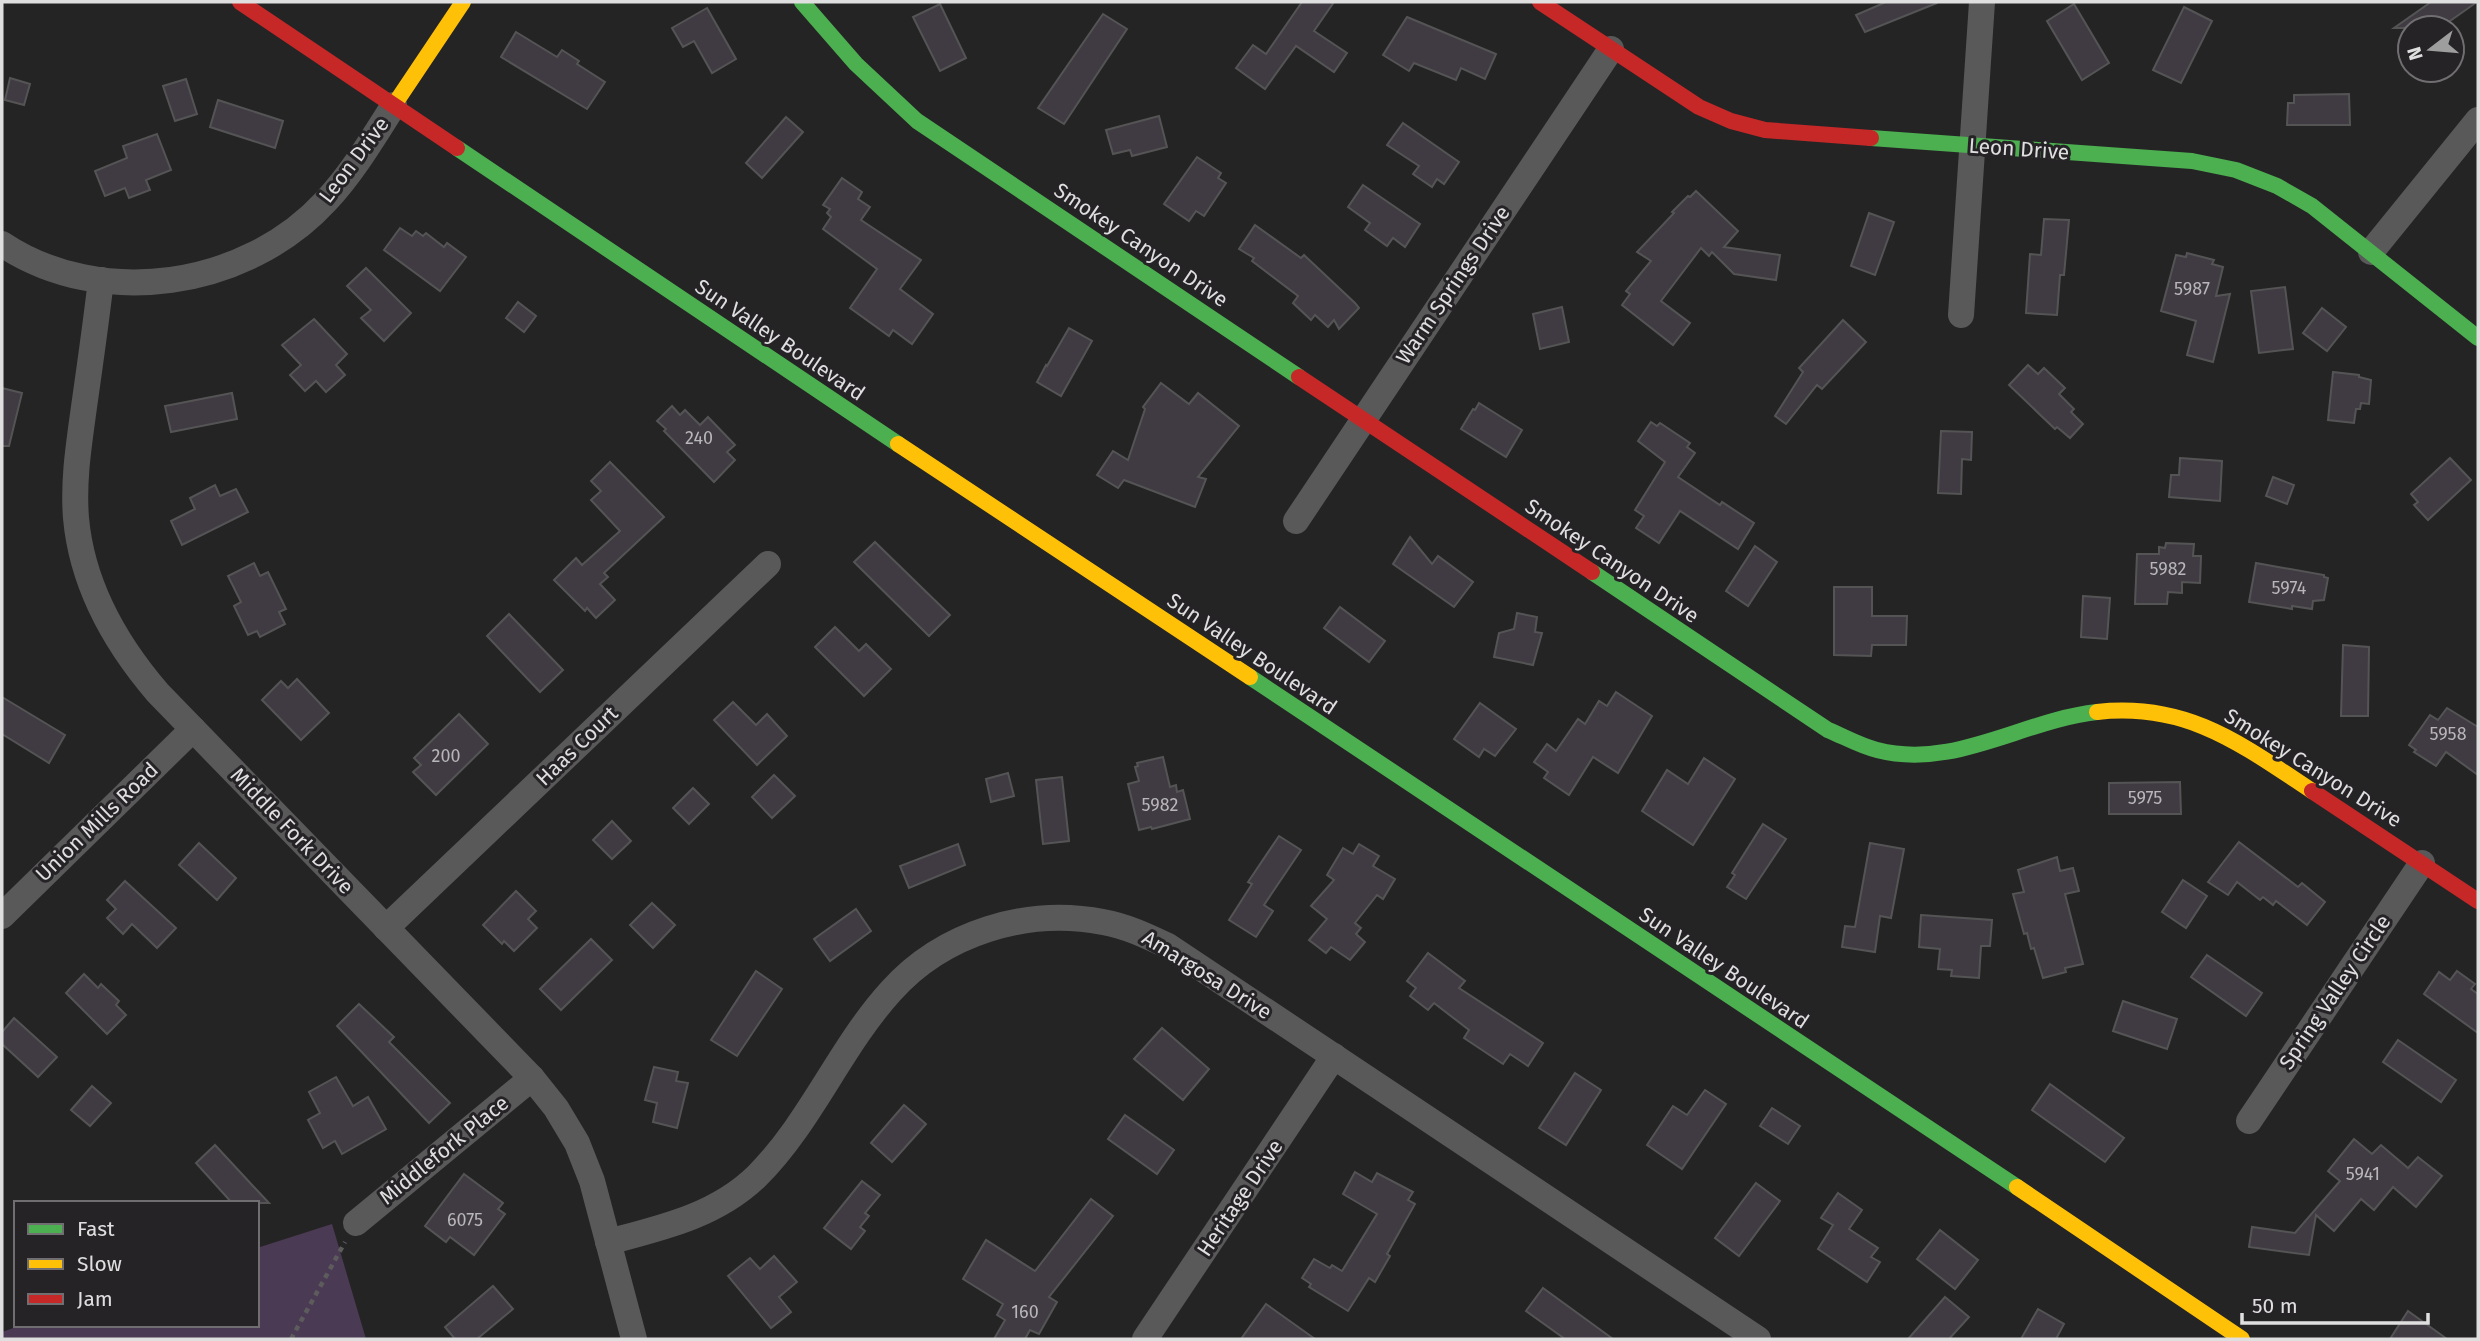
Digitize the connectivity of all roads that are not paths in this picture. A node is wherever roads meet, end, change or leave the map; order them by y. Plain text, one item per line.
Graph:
1 (240, 2) edge
2 (464, 2) edge
3 (802, 2) edge
4 (1540, 2) edge
5 (1982, 2) edge
6 (1611, 49) junction
7 (394, 105) junction
8 (2478, 120) edge
9 (1972, 146) junction
10 (2, 244) edge
11 (2371, 252) junction
12 (101, 280) junction
13 (1961, 314) dead end
14 (2478, 338) edge
15 (1364, 420) junction
16 (1296, 521) dead end
17 (768, 564) dead end
18 (193, 729) junction
19 (2421, 863) junction
20 (2478, 901) edge
21 (2, 916) edge
22 (386, 928) junction
23 (1334, 1056) junction
24 (531, 1078) junction
25 (2249, 1121) dead end
26 (356, 1223) road end
27 (608, 1242) junction
28 (1728, 1331) edge
29 (634, 1339) edge
30 (1145, 1339) edge
31 (1758, 1339) edge
32 (2242, 1339) edge

1 - 7 street, Sun Valley Boulevard
2 - 7 street, Leon Drive
3 - 15 street, Smokey Canyon Drive
4 - 6 street, Leon Drive
5 - 9 street
6 - 9 street, Leon Drive
6 - 15 street, Warm Springs Drive
7 - 12 street, Leon Drive
7 - 32 street, Sun Valley Boulevard
8 - 11 street
9 - 11 street, Leon Drive
9 - 13 street
10 - 12 street, Leon Drive
11 - 14 street, Leon Drive
12 - 18 street, Middle Fork Drive
15 - 16 street, Warm Springs Drive
15 - 19 street, Smokey Canyon Drive
17 - 22 street, Haas Court
18 - 21 street, Union Mills Road
18 - 22 street, Middle Fork Drive
19 - 20 street, Smokey Canyon Drive
19 - 25 street, Spring Valley Circle
22 - 24 street, Middle Fork Drive
23 - 27 street, Amargosa Drive
23 - 28 street, Amargosa Drive
23 - 30 street, Heritage Drive
24 - 26 street, Middlefork Place
24 - 27 street, Middle Fork Drive
27 - 29 street, Middle Fork Drive
28 - 31 street, Amargosa Drive

